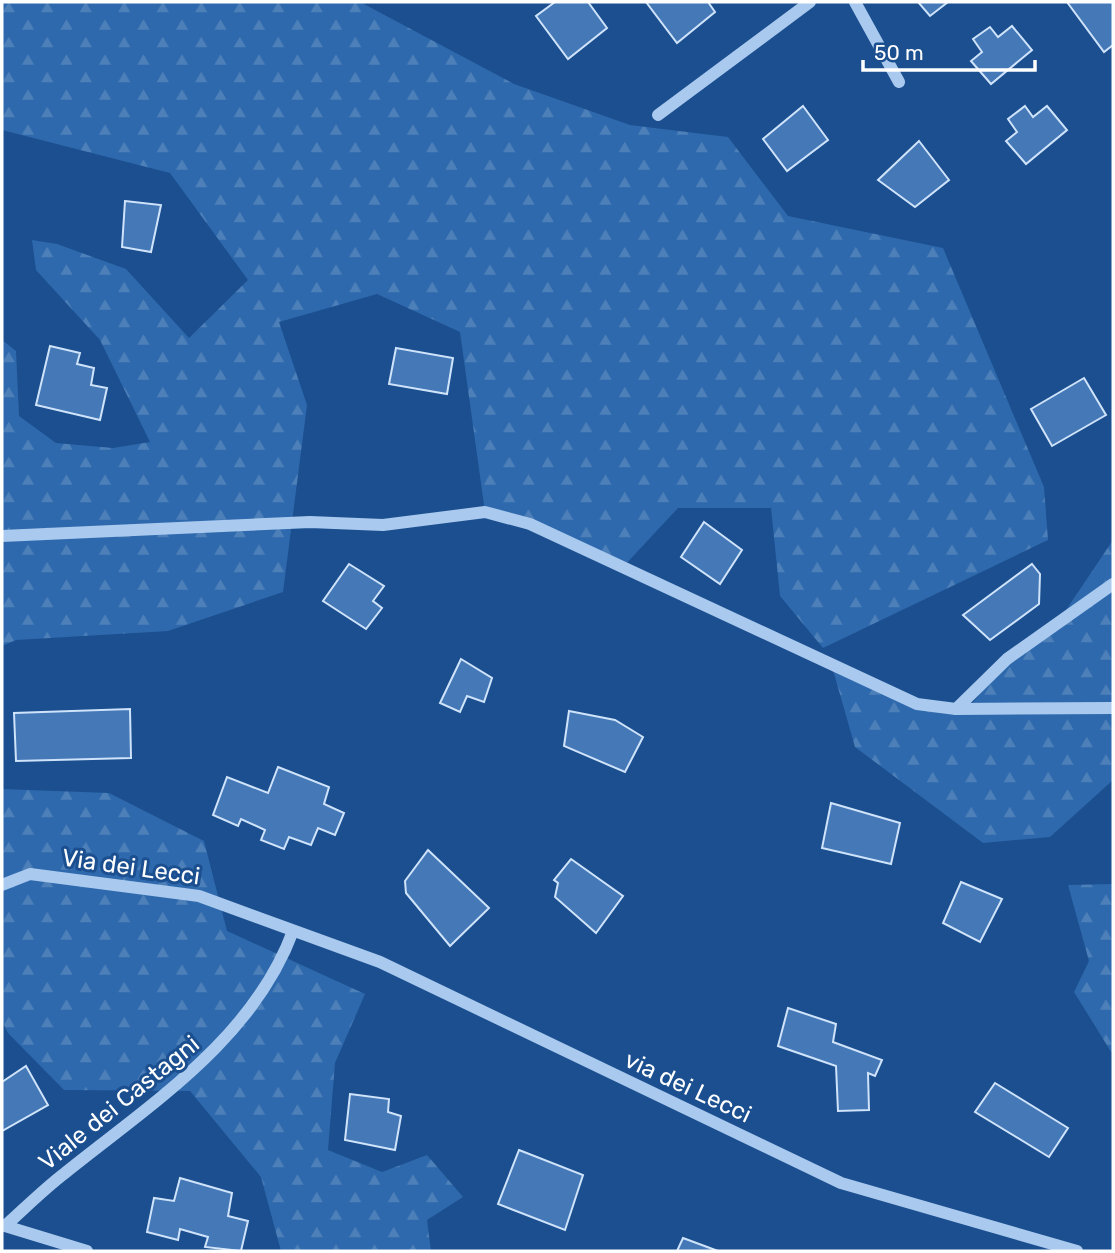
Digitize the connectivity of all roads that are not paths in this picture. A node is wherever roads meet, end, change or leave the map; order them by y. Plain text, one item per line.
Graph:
1 (810, 2) edge
2 (855, 2) edge
3 (899, 82) dead end
4 (658, 115) dead end
5 (2, 536) edge
6 (1113, 584) edge
7 (1113, 708) edge
8 (956, 709) junction
9 (2, 885) edge
10 (293, 931) junction
11 (3, 1226) edge
12 (88, 1251) edge
13 (1077, 1251) edge

1 - 4 street
2 - 3 street
5 - 8 street
6 - 8 street
7 - 8 street
9 - 10 street, Via dei Lecci
10 - 11 street, Viale dei Castagni
10 - 13 street, via dei Lecci
11 - 12 street, Viale dei Castagni

